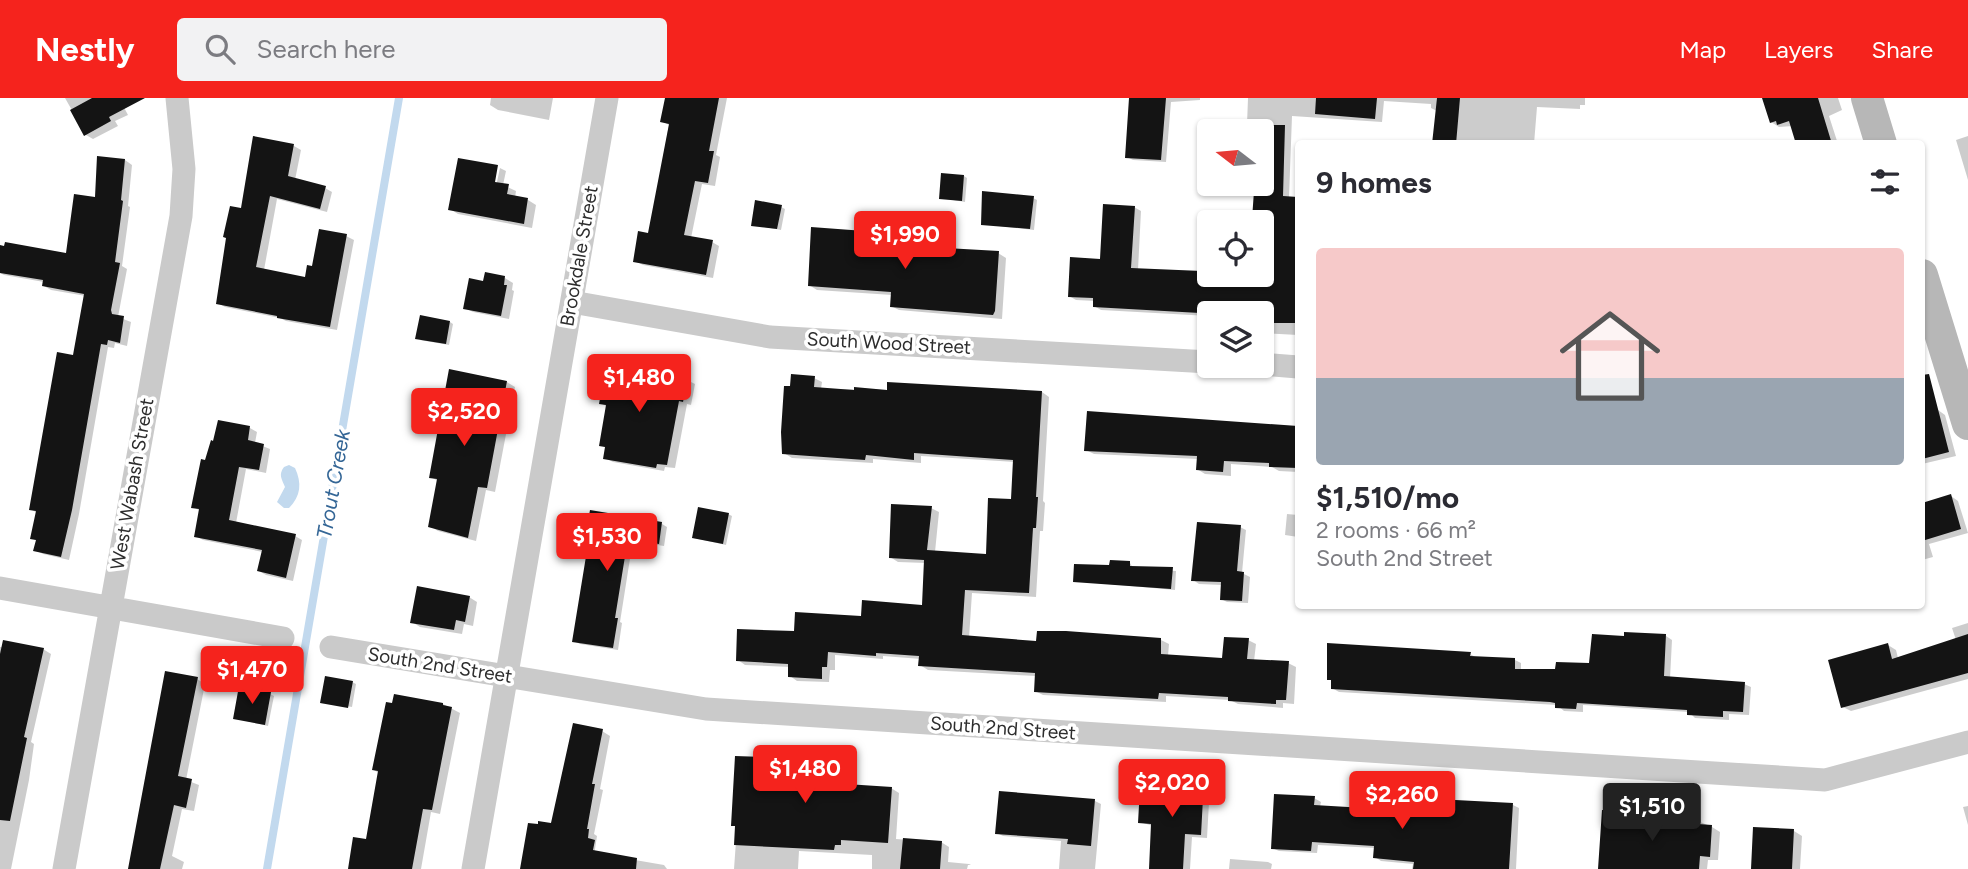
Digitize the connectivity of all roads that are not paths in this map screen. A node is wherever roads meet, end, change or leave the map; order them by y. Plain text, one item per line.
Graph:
1 (177, 98) edge
2 (607, 98) edge
3 (1867, 98) edge
4 (1880, 140) edge
5 (1925, 298) edge
6 (572, 302) junction
7 (1928, 322) edge
8 (1197, 361) edge
9 (1274, 366) edge
10 (1295, 367) edge
11 (1968, 424) edge
12 (0, 588) edge
13 (110, 607) junction
14 (283, 638) dead end
15 (331, 647) dead end
16 (507, 675) junction
17 (1968, 742) edge
18 (64, 869) edge
19 (473, 869) edge

1 - 13 street, West Wabash Street
2 - 6 street, Brookdale Street
3 - 4 main road
5 - 7 main road
6 - 8 street, South Wood Street
6 - 16 street, Brookdale Street
7 - 11 main road
9 - 10 street
12 - 13 street
13 - 14 street
13 - 18 street, West Wabash Street
15 - 16 street, South 2nd Street
16 - 17 street, South 2nd Street
16 - 19 street, Brookdale Street

